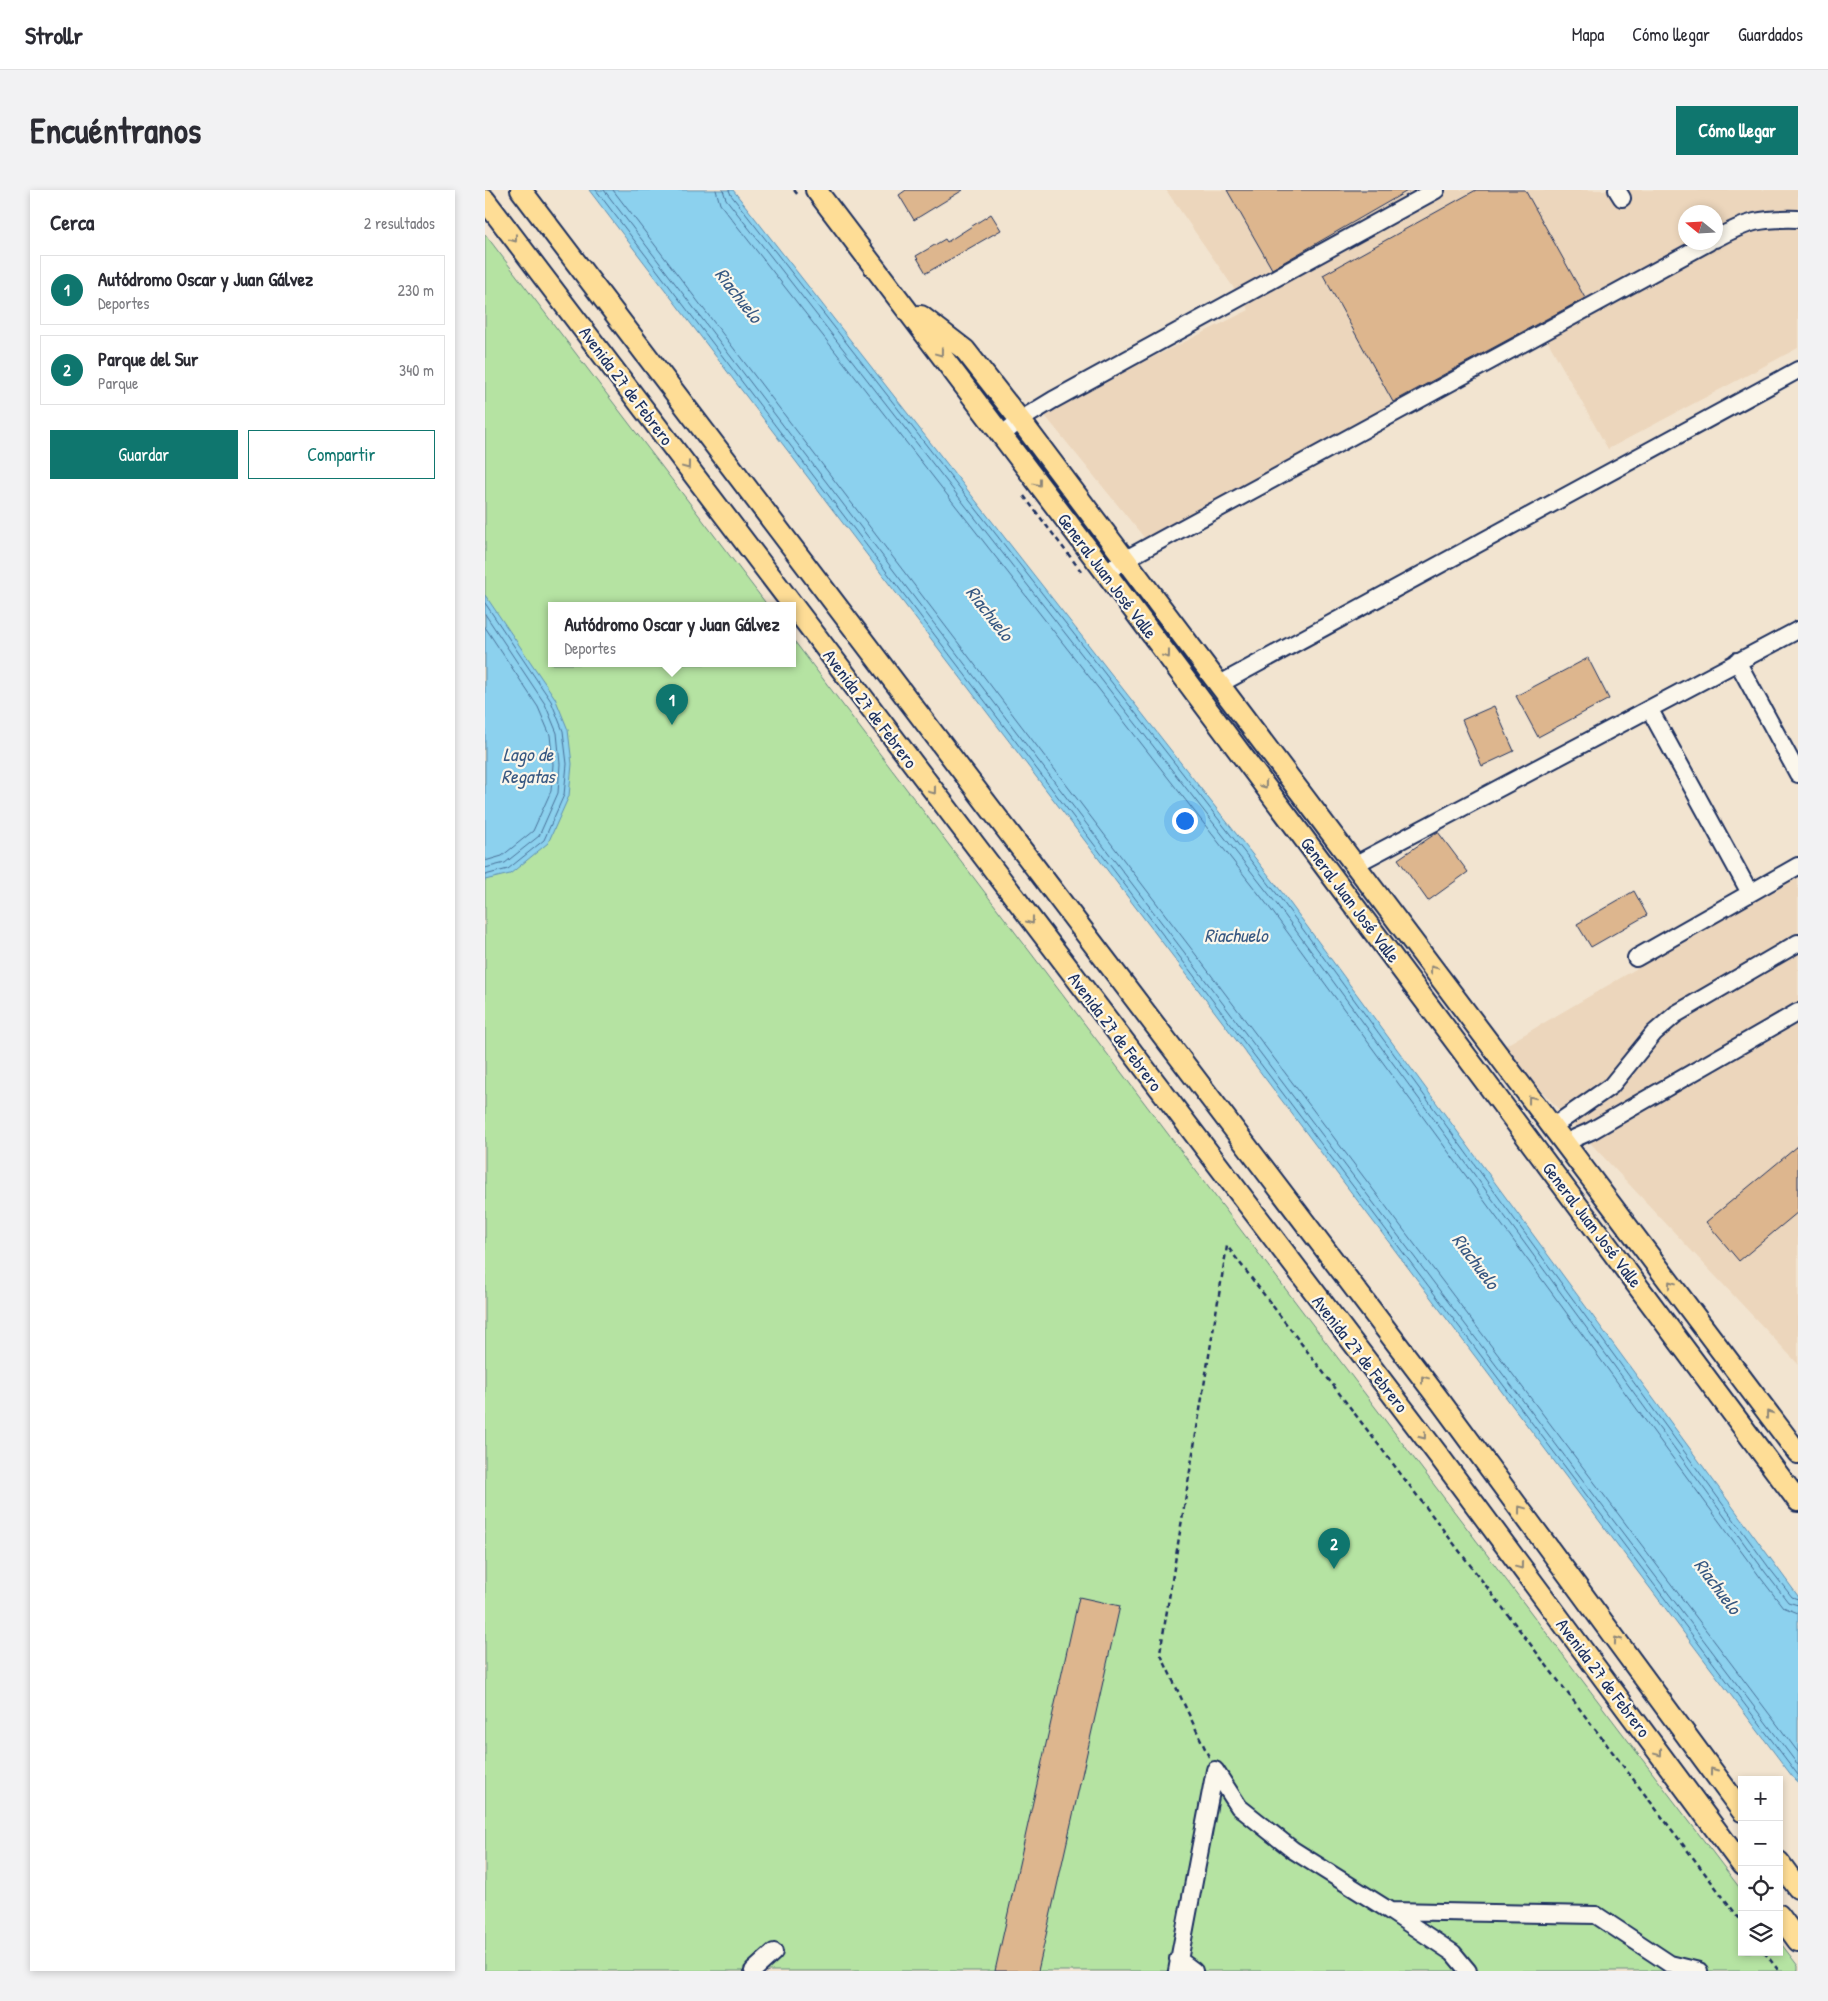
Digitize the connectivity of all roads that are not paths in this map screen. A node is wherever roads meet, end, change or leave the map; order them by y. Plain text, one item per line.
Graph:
1 (521, 190) edge
2 (816, 190) edge
3 (1436, 190) edge
4 (485, 200) edge
5 (1798, 220) edge
6 (1723, 235) edge
7 (1694, 250) edge
8 (900, 300) junction
9 (1798, 370) edge
10 (1020, 420) junction
11 (1002, 435) junction
12 (1124, 560) junction
13 (1106, 573) junction
14 (790, 602) edge
15 (796, 609) edge
16 (1798, 630) edge
17 (1737, 662) junction
18 (1218, 685) junction
19 (1650, 710) junction
20 (1798, 774) edge
21 (1354, 865) junction
22 (1798, 866) edge
23 (1750, 893) junction
24 (1798, 943) edge
25 (1636, 958) dead end
26 (1798, 1012) edge
27 (1552, 1127) junction
28 (1564, 1143) junction
29 (1798, 1453) edge
30 (1798, 1501) edge
31 (1738, 1806) edge
32 (1738, 1860) edge
33 (1782, 1866) edge
34 (1798, 1888) edge
35 (1390, 1911) junction
36 (1783, 1920) edge
37 (1798, 1941) edge
38 (774, 1952) dead end
39 (1178, 1965) edge
40 (753, 1971) edge
41 (1194, 1971) edge
42 (1468, 1971) edge
43 (1699, 1971) edge

31 -> 1 main road, Avenida 27 de Febrero
2 - 8 main road, General Juan José Valle
3 - 10 street
4 -> 14 main road, Avenida 27 de Febrero
5 - 6 street
7 - 12 street
8 - 10 main road, General Juan José Valle
8 -> 11 main road, General Juan José Valle
9 - 18 street
10 - 11 street
10 - 12 main road, General Juan José Valle
11 -> 13 main road, General Juan José Valle
12 - 13 street
12 - 18 main road, General Juan José Valle
13 -> 30 main road, General Juan José Valle
15 -> 32 main road, Avenida 27 de Febrero
16 - 17 street
17 - 19 street
17 - 20 street
18 - 21 main road, General Juan José Valle
19 - 21 street
19 - 23 street
27 -> 21 main road, General Juan José Valle
22 - 23 street
23 - 25 street
24 - 27 street
26 - 28 street
27 - 28 main road, General Juan José Valle
29 -> 28 main road, General Juan José Valle
33 - 34 main road
35 - 39 street
35 - 42 street
35 - 43 street
36 - 37 main road
38 - 40 street
39 - 41 street

